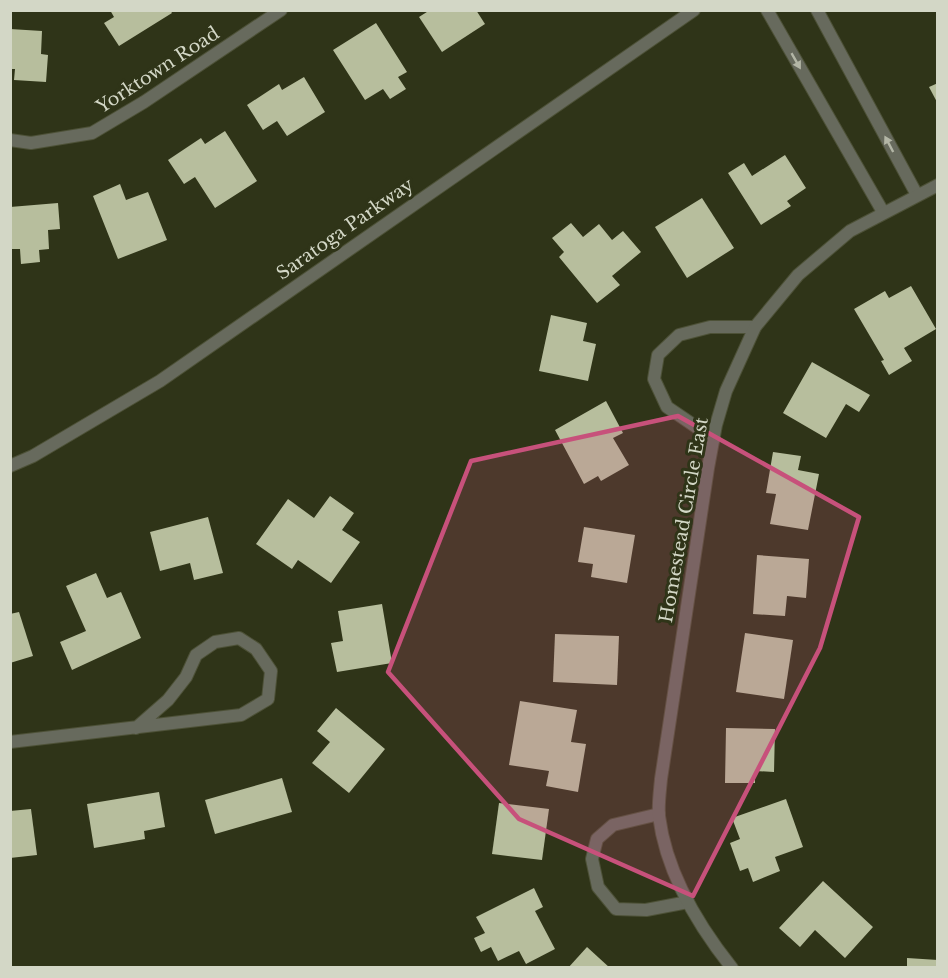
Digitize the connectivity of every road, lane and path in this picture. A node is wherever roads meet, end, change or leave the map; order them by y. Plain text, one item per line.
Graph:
1 (281, 10) edge
2 (694, 10) edge
3 (767, 10) edge
4 (817, 10) edge
5 (10, 140) edge
6 (938, 185) edge
7 (917, 195) junction
8 (883, 212) junction
9 (755, 327) junction
10 (714, 439) junction
11 (10, 466) edge
12 (136, 728) junction
13 (10, 742) edge
14 (659, 814) junction
15 (688, 902) junction
16 (732, 968) edge

1 - 5 street, Yorktown Road
2 - 11 street, Saratoga Parkway
3 -> 8 street
7 -> 4 street
6 - 7 street, Homestead Circle East
7 - 8 street, Homestead Circle East
8 - 9 street, Homestead Circle East
9 - 10 street, Homestead Circle East
9 - 10 street
10 - 14 street, Homestead Circle East
12 - 12 street
12 - 13 street
14 - 15 street, Homestead Circle East
14 - 15 street
15 - 16 street, Homestead Circle East

